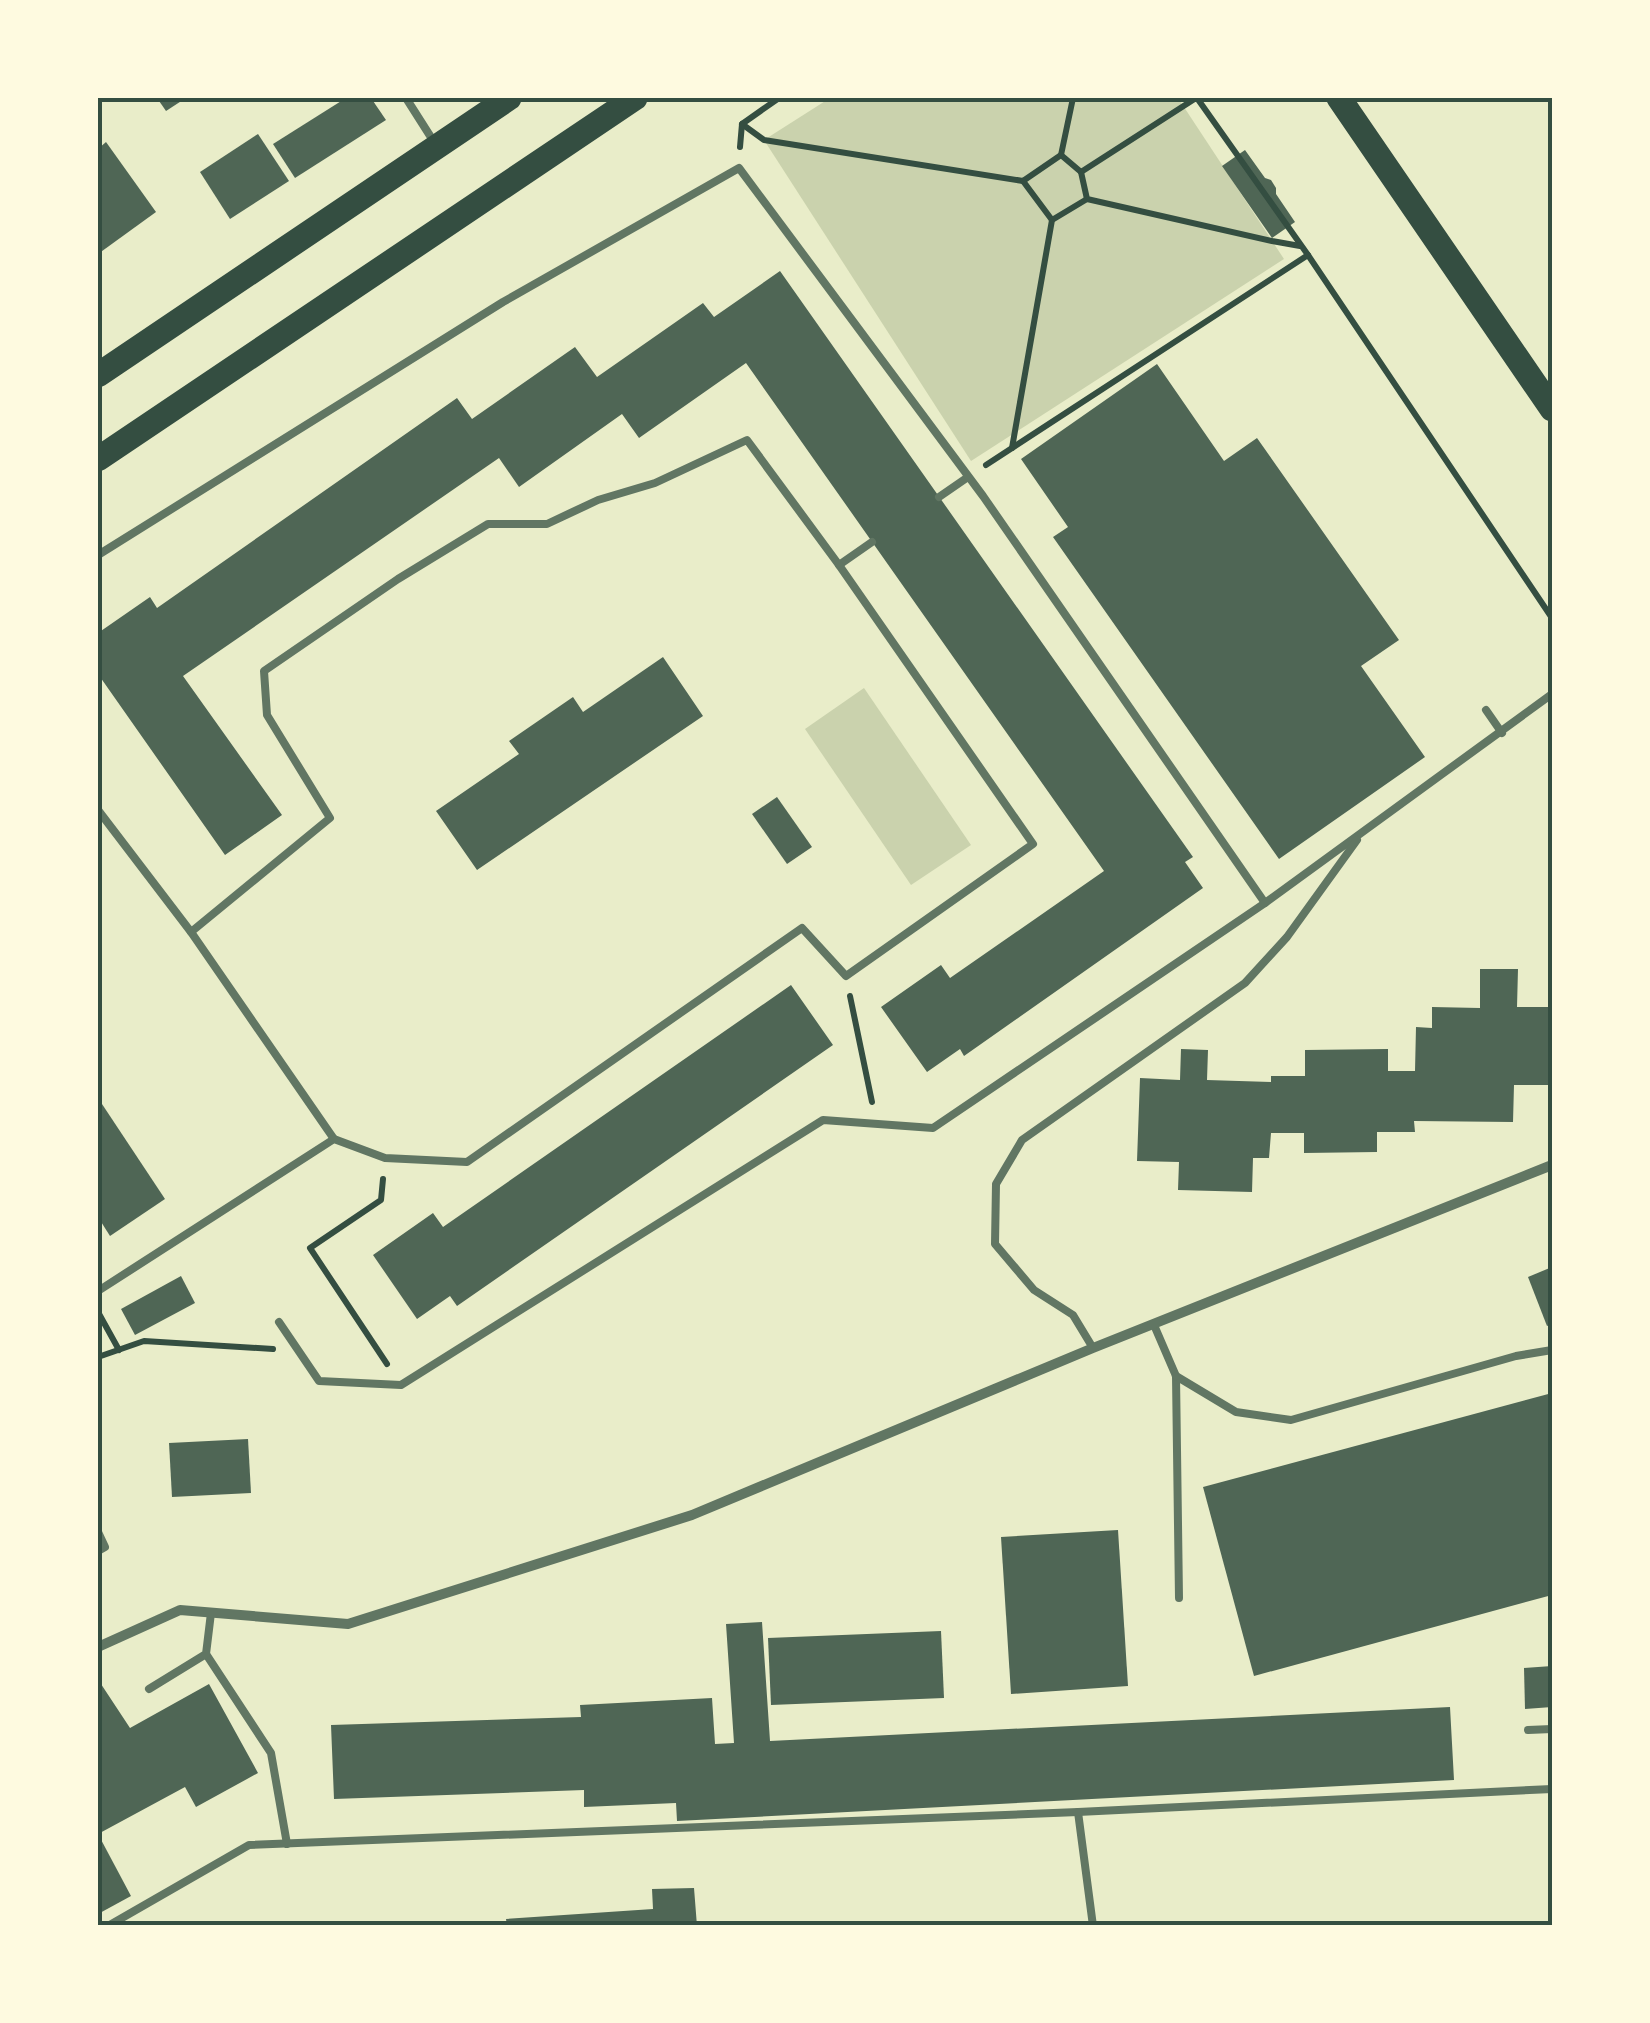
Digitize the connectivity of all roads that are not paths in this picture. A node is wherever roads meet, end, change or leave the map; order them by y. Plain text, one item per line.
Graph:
1 (406, 98) edge
2 (509, 98) edge
3 (635, 98) edge
4 (1339, 98) edge
5 (436, 146) junction
6 (98, 374) edge
7 (1552, 409) edge
8 (98, 459) edge
9 (968, 477) junction
10 (939, 497) dead end
11 (872, 542) dead end
12 (98, 555) edge
13 (840, 565) junction
14 (1552, 694) edge
15 (1486, 710) dead end
16 (1502, 733) junction
17 (98, 810) edge
18 (1363, 832) junction
19 (1264, 903) junction
20 (190, 932) junction
21 (334, 1139) junction
22 (1552, 1165) edge
23 (98, 1290) edge
24 (280, 1322) dead end
25 (1154, 1325) junction
26 (1092, 1348) junction
27 (1552, 1350) edge
28 (1176, 1376) junction
29 (98, 1532) edge
30 (98, 1551) edge
31 (1179, 1598) dead end
32 (211, 1613) junction
33 (98, 1646) edge
34 (206, 1654) junction
35 (149, 1689) dead end
36 (1552, 1729) edge
37 (1528, 1730) dead end
38 (1552, 1790) edge
39 (1078, 1812) junction
40 (287, 1844) junction
41 (108, 1926) edge
42 (1093, 1926) edge

1 - 5 lane
2 - 5 main road
3 - 8 main road
4 - 7 main road
5 - 6 main road
9 - 10 lane
9 - 12 lane
9 - 19 lane
11 - 13 lane
13 - 20 lane
13 - 21 lane
14 - 16 lane
15 - 16 lane
16 - 18 lane
17 - 20 lane
18 - 19 lane
18 - 26 lane
19 - 24 lane
20 - 21 lane
21 - 23 lane
22 - 25 street
25 - 26 street
25 - 28 lane
26 - 32 street
27 - 28 lane
28 - 31 lane
29 - 30 lane
32 - 33 street
32 - 34 lane
34 - 35 lane
34 - 40 lane
36 - 37 lane
38 - 39 lane
39 - 40 lane
39 - 42 lane
40 - 41 lane

